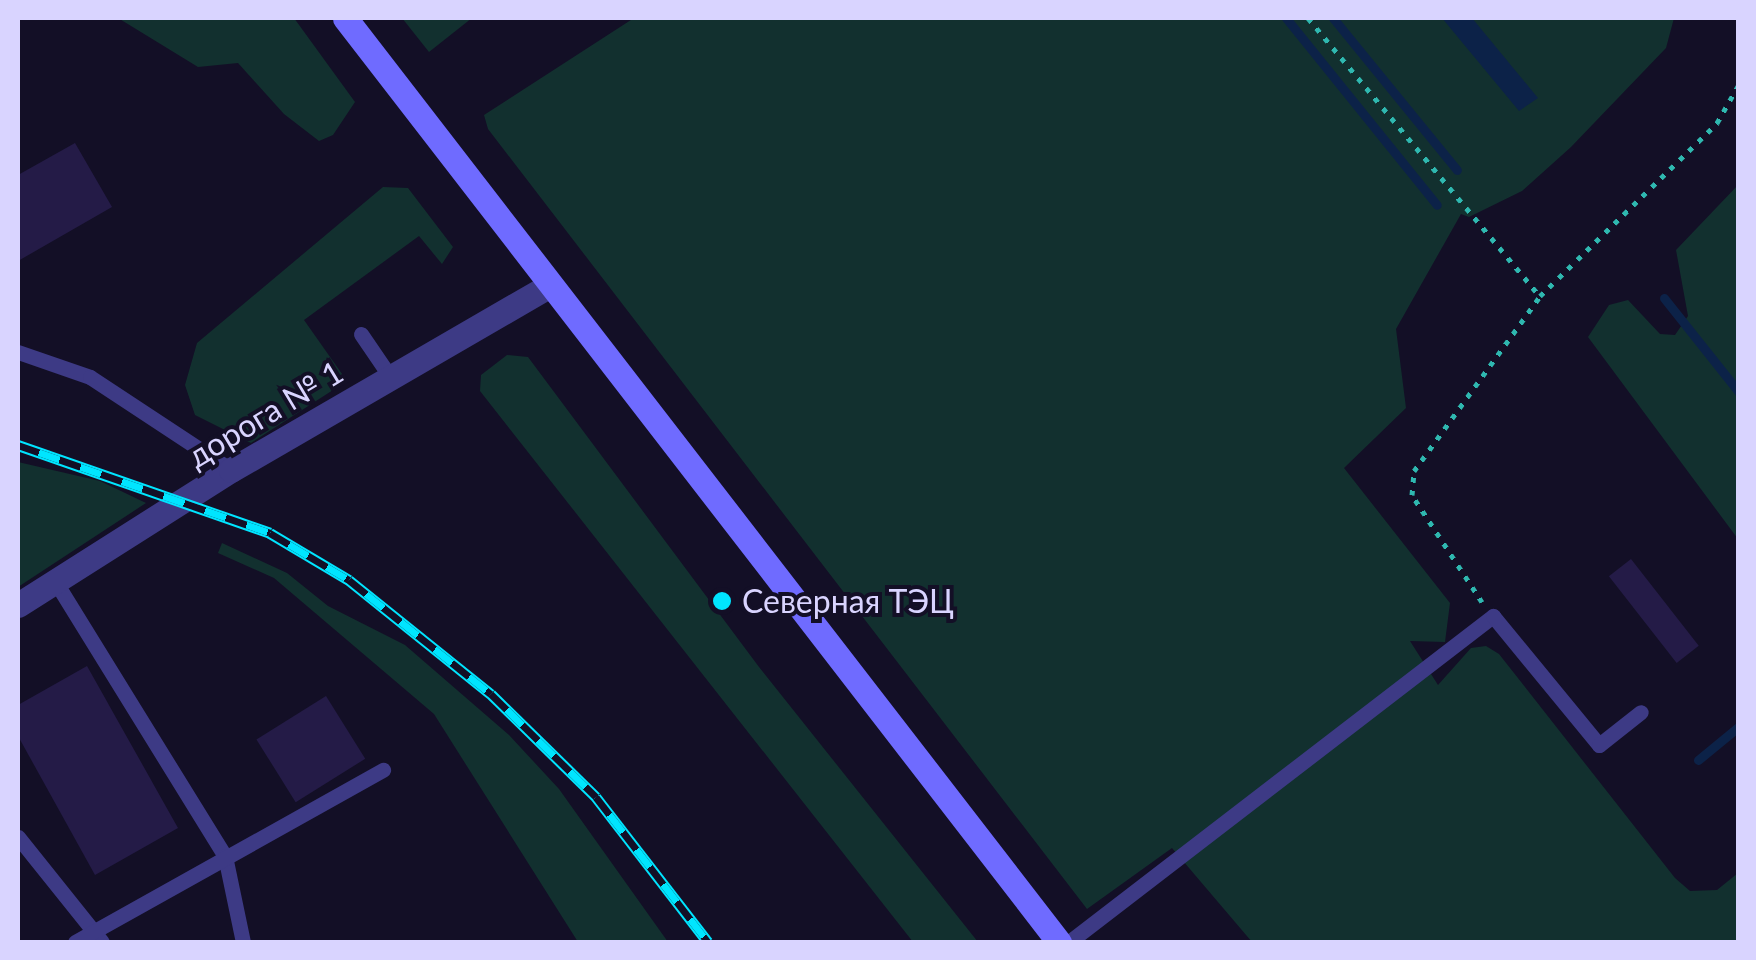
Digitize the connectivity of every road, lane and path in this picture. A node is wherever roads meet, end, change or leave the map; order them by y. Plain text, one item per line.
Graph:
1 (344, 18) edge
2 (1308, 18) edge
3 (1738, 86) edge
4 (550, 286) junction
5 (1540, 296) junction
6 (361, 334) dead end
7 (18, 352) edge
8 (391, 378) junction
9 (231, 470) junction
10 (56, 581) junction
11 (18, 605) edge
12 (1493, 616) junction
13 (1641, 712) dead end
14 (383, 770) dead end
15 (18, 837) edge
16 (225, 856) junction
17 (98, 936) edge
18 (76, 942) edge
19 (243, 942) edge
20 (1059, 942) edge
21 (1069, 942) edge

1 - 4 main road
2 - 5 path
3 - 5 path
4 - 8 street, дорога № 1
4 - 20 main road
5 - 12 path
6 - 8 lane
7 - 9 lane
8 - 9 street, дорога № 1
9 - 10 street, дорога № 1
10 - 11 street, дорога № 1
10 - 16 lane
12 - 13 lane
12 - 21 lane
14 - 16 lane
15 - 17 lane
16 - 17 lane
16 - 19 lane
17 - 18 lane

